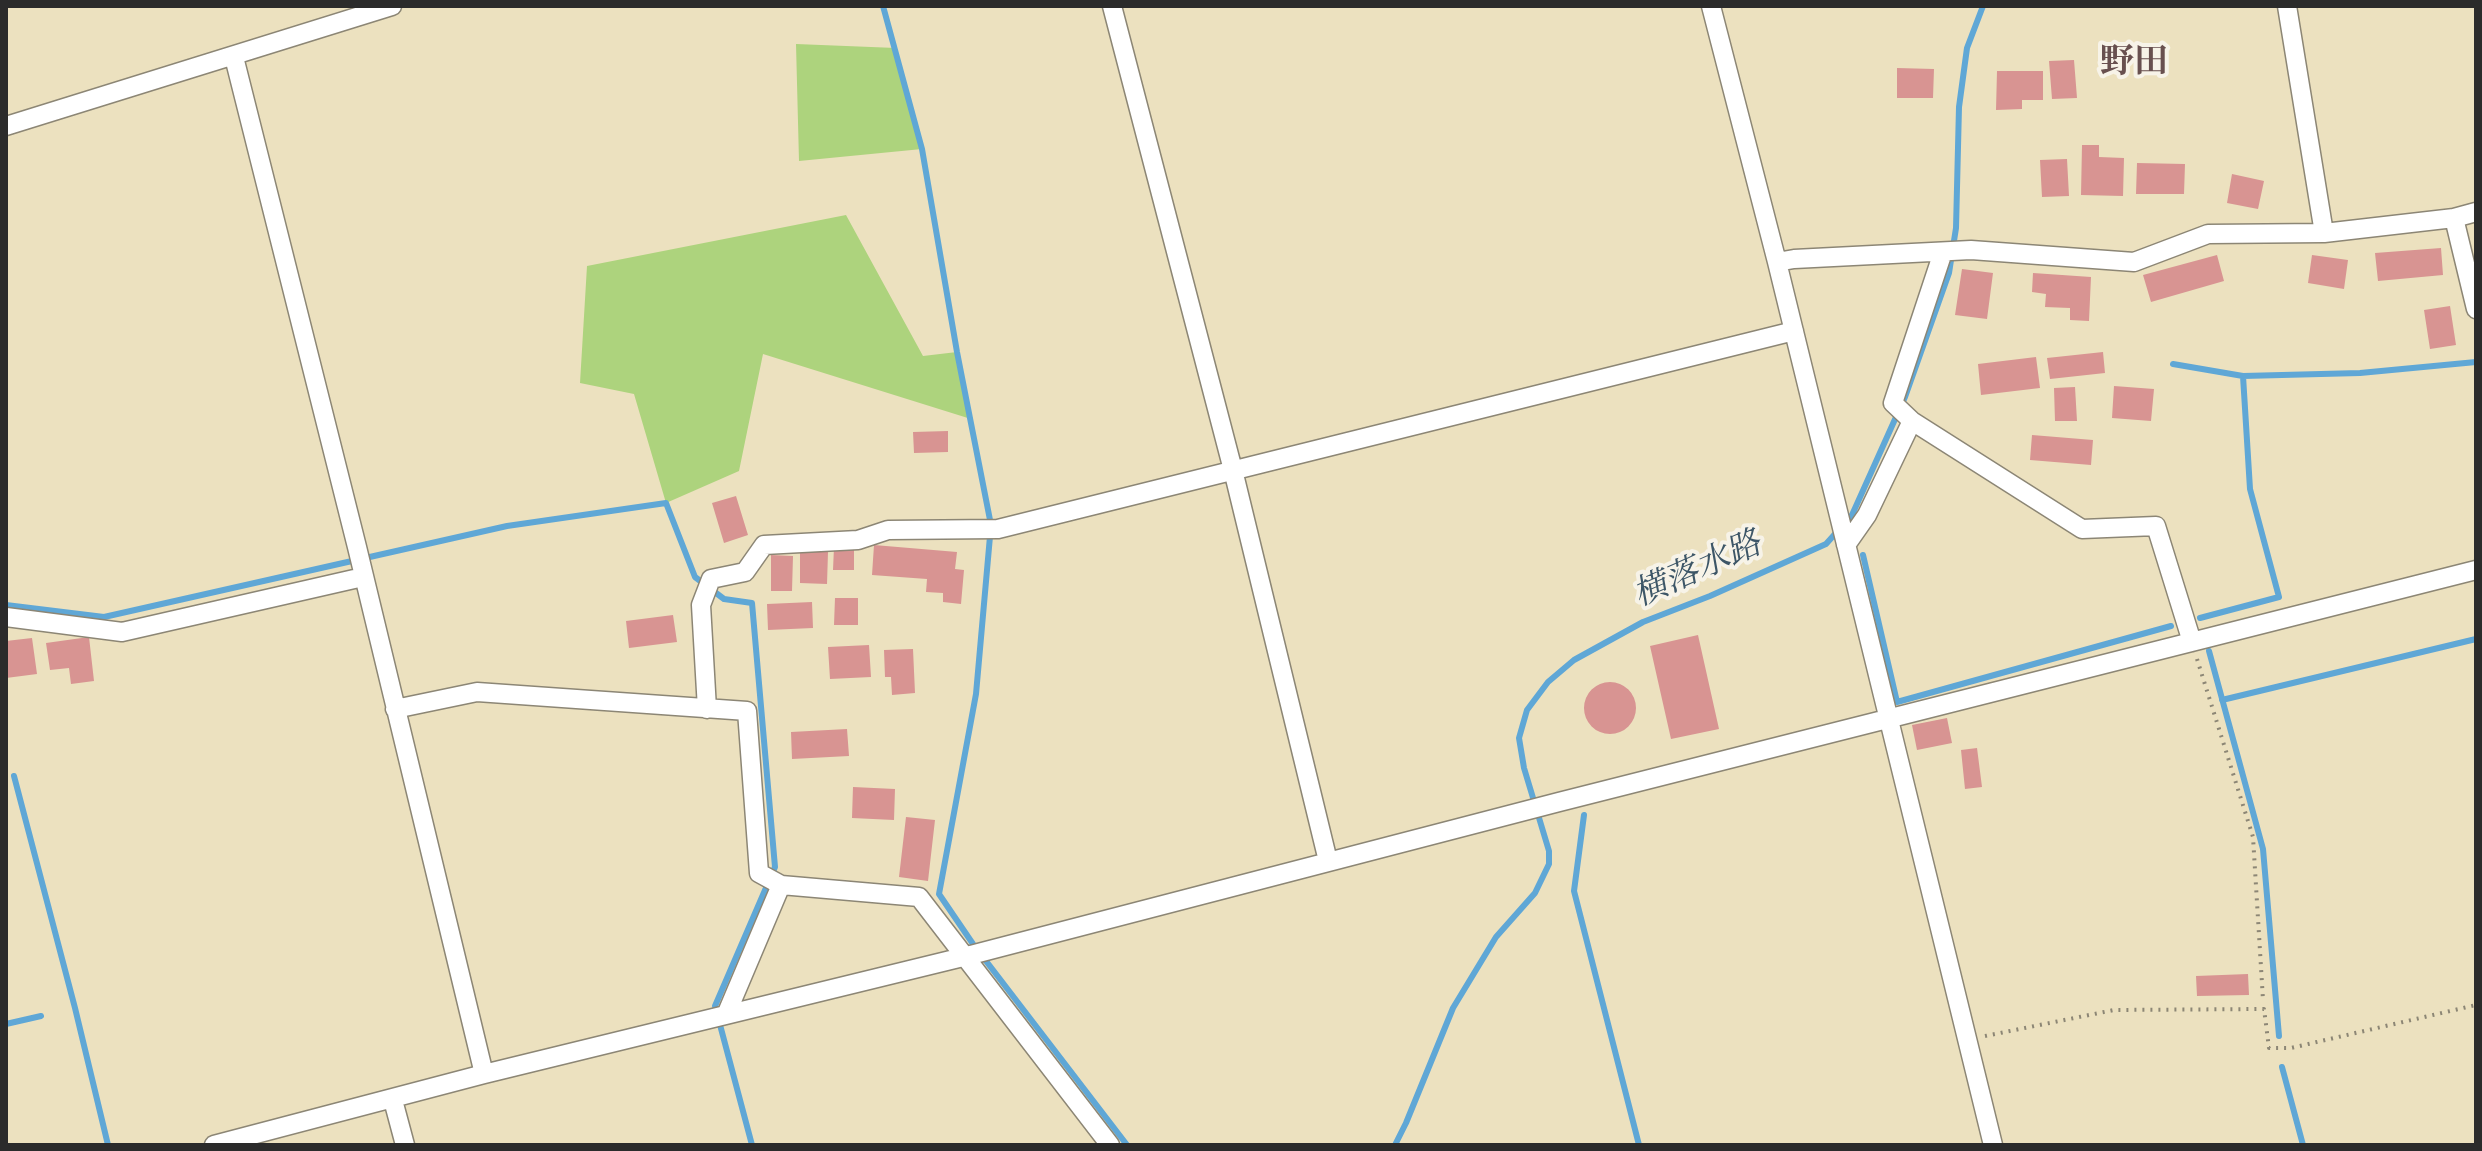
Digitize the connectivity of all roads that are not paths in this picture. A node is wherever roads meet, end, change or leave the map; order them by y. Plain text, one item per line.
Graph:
1 (392, 6) edge
2 (1112, 6) edge
3 (1711, 6) edge
4 (2287, 6) edge
5 (356, 11) edge
6 (234, 57) junction
7 (6, 126) edge
8 (2476, 212) edge
9 (2454, 218) junction
10 (2324, 233) junction
11 (1943, 252) junction
12 (1777, 262) junction
13 (2476, 309) edge
14 (1794, 331) junction
15 (1912, 421) junction
16 (1233, 470) junction
17 (1846, 545) junction
18 (2476, 570) edge
19 (363, 577) junction
20 (6, 617) edge
21 (2192, 642) junction
22 (395, 709) junction
23 (707, 709) junction
24 (1888, 719) junction
25 (1328, 861) junction
26 (781, 885) junction
27 (963, 957) junction
28 (726, 1015) junction
29 (484, 1074) junction
30 (393, 1100) junction
31 (214, 1145) edge
32 (405, 1145) edge
33 (1110, 1145) edge
34 (1993, 1145) edge

1 - 5 street
2 - 16 street
3 - 12 street
4 - 10 street
5 - 6 street
6 - 7 street
6 - 19 street
8 - 9 street
9 - 10 street
9 - 13 street
10 - 11 street
11 - 12 street
11 - 15 street
12 - 14 street
14 - 16 street
14 - 17 street
15 - 17 street
15 - 21 street
16 - 23 street
16 - 25 street
17 - 24 street
18 - 21 street
19 - 20 street
19 - 22 street
21 - 24 street
22 - 23 street
22 - 29 street
23 - 26 street
24 - 25 street
24 - 34 street
25 - 27 street
26 - 27 street
26 - 28 street
27 - 28 street
27 - 33 street
28 - 29 street
29 - 30 street
30 - 31 street
30 - 32 street

